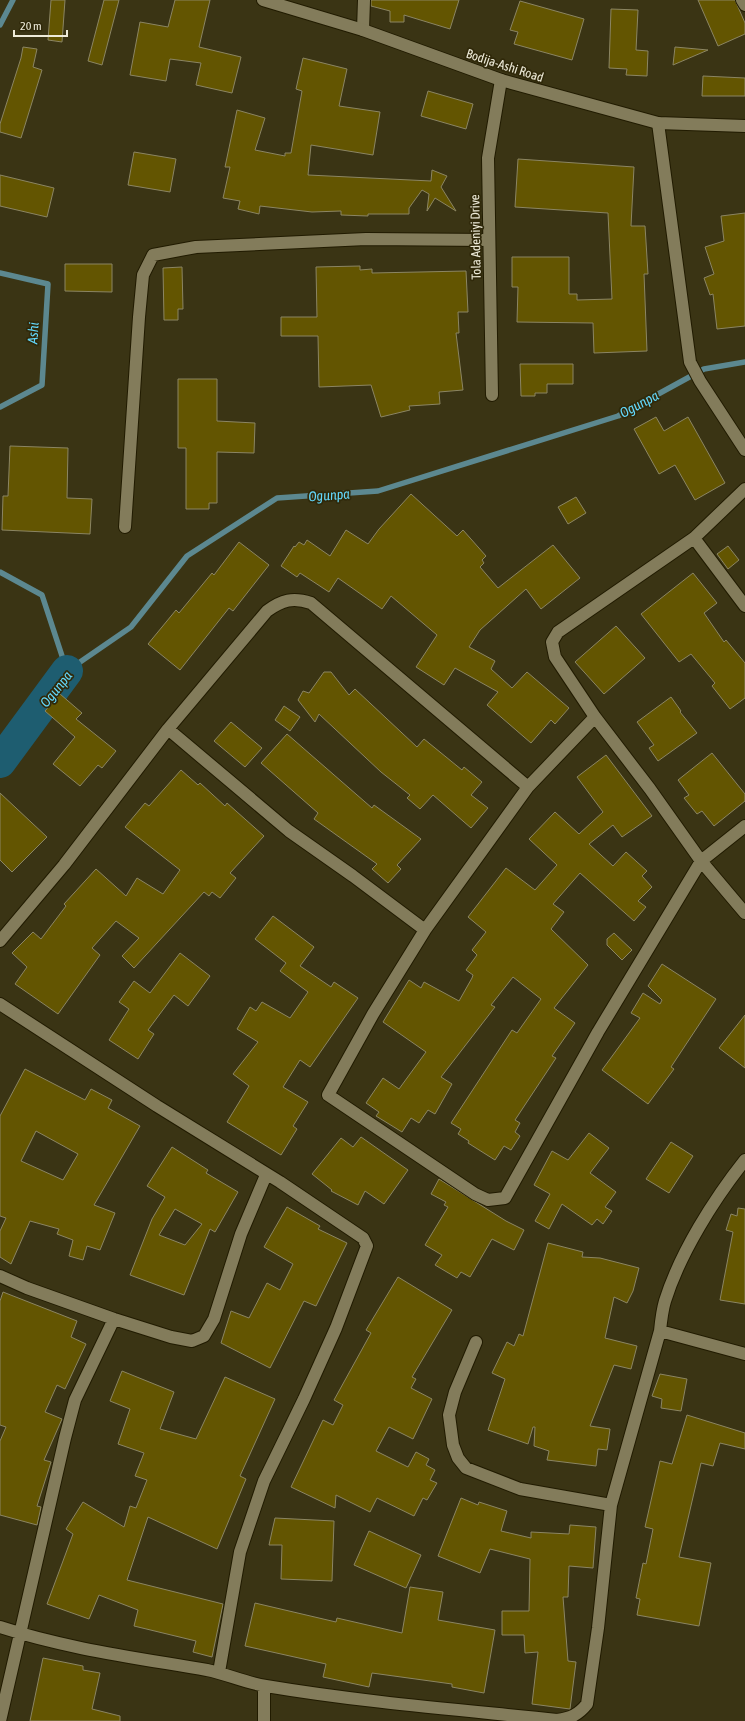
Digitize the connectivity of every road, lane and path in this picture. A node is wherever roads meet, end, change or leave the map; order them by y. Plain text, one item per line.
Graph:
1 (263, 0) edge
2 (364, 0) edge
3 (742, 0) edge
4 (745, 5) edge
5 (363, 30) junction
6 (501, 80) junction
7 (658, 123) junction
8 (745, 126) edge
9 (488, 240) junction
10 (492, 395) dead end
11 (745, 450) edge
12 (745, 490) edge
13 (125, 527) dead end
14 (694, 538) junction
15 (745, 606) edge
16 (595, 717) junction
17 (168, 729) junction
18 (528, 788) junction
19 (745, 826) edge
20 (701, 861) junction
21 (745, 913) edge
22 (425, 930) junction
23 (0, 941) edge
24 (0, 1004) edge
25 (745, 1160) edge
26 (266, 1175) junction
27 (0, 1276) edge
28 (114, 1319) junction
29 (660, 1331) junction
30 (476, 1342) dead end
31 (745, 1354) edge
32 (611, 1505) junction
33 (0, 1627) edge
34 (21, 1634) junction
35 (219, 1672) junction
36 (264, 1686) junction
37 (474, 1716) edge
38 (0, 1721) edge
39 (264, 1721) edge

1 - 5 street, Bodija-Ashi Road
2 - 5 street
3 - 4 street
5 - 6 street, Bodija-Ashi Road
6 - 7 street, Bodija-Ashi Road
6 - 9 street, Tola Adeniyi Drive
7 - 8 street, Bodija-Ashi Road
7 - 11 street
9 - 10 street, Tola Adeniyi Drive
9 - 13 street
12 - 14 street
14 - 15 street
14 - 16 street
16 - 18 street
16 - 20 street
17 - 18 street
17 - 22 street
17 - 23 street
18 - 22 street
19 - 20 street
20 - 21 street
20 - 22 street
24 - 26 street
25 - 29 street
26 - 28 street
26 - 35 street
27 - 28 street
28 - 34 street
29 - 31 street
29 - 32 street
30 - 32 street
32 - 37 street
33 - 34 street
34 - 35 street
34 - 38 street
35 - 36 street
36 - 37 street
36 - 39 street

